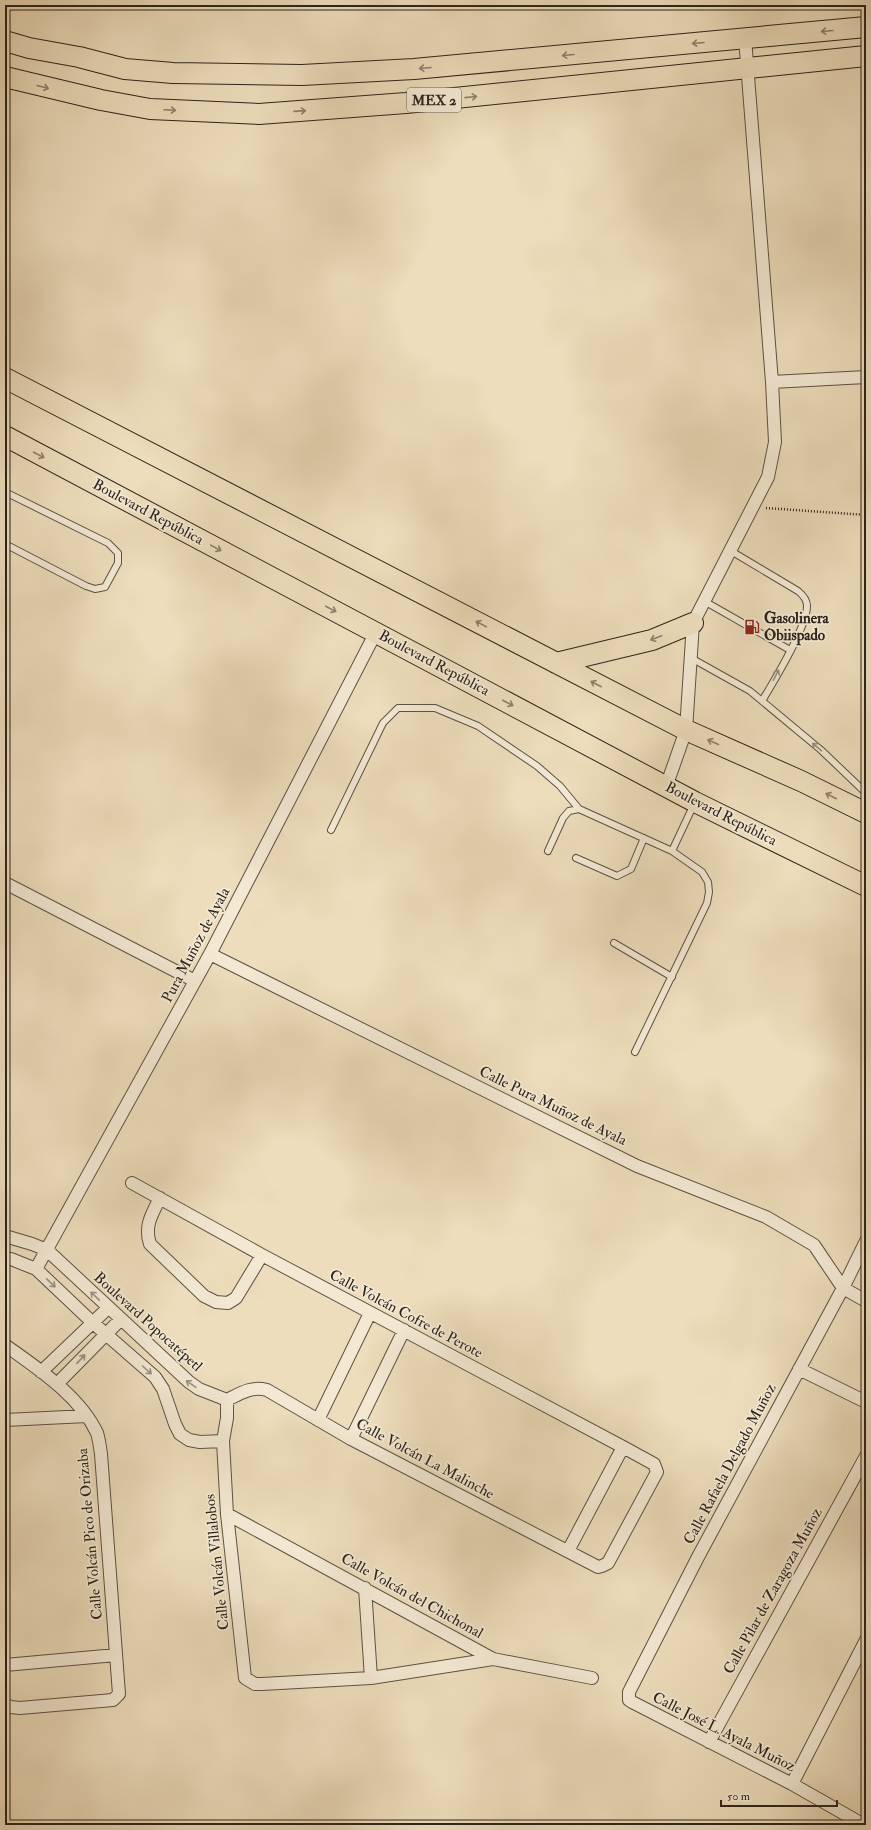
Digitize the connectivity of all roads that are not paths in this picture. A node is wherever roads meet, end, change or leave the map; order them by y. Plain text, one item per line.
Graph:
1 (866, 27) edge
2 (745, 38) junction
3 (5, 41) edge
4 (866, 56) edge
5 (748, 70) junction
6 (5, 77) edge
7 (866, 377) edge
8 (5, 378) edge
9 (772, 382) junction
10 (6, 438) edge
11 (5, 492) edge
12 (5, 544) edge
13 (731, 551) junction
14 (704, 601) junction
15 (693, 623) junction
16 (376, 632) junction
17 (790, 650) junction
18 (692, 658) junction
19 (556, 663) junction
20 (762, 701) junction
21 (686, 730) junction
22 (666, 787) junction
23 (866, 793) edge
24 (695, 802) junction
25 (579, 809) junction
26 (866, 813) edge
27 (331, 830) dead end
28 (644, 838) junction
29 (548, 851) dead end
30 (672, 851) junction
31 (576, 858) dead end
32 (5, 883) edge
33 (866, 886) edge
34 (614, 943) dead end
35 (210, 954) junction
36 (672, 978) junction
37 (195, 981) junction
38 (635, 1052) dead end
39 (132, 1182) dead end
40 (160, 1198) junction
41 (5, 1236) edge
42 (866, 1241) edge
43 (47, 1250) junction
44 (262, 1255) junction
45 (5, 1259) edge
46 (36, 1269) junction
47 (843, 1288) junction
48 (866, 1301) edge
49 (108, 1308) junction
50 (370, 1313) junction
51 (120, 1320) junction
52 (92, 1322) junction
53 (404, 1330) junction
54 (106, 1333) junction
55 (5, 1344) edge
56 (799, 1369) junction
57 (41, 1372) junction
58 (57, 1384) junction
59 (227, 1400) junction
60 (866, 1402) edge
61 (87, 1416) junction
62 (5, 1420) edge
63 (318, 1420) junction
64 (351, 1439) junction
65 (223, 1441) junction
66 (623, 1447) junction
67 (866, 1456) edge
68 (226, 1514) junction
69 (568, 1551) junction
70 (608, 1563) joint
71 (365, 1588) junction
72 (866, 1640) edge
73 (116, 1654) junction
74 (493, 1660) junction
75 (5, 1665) edge
76 (371, 1678) junction
77 (592, 1678) dead end
78 (632, 1702) joint
79 (5, 1704) edge
80 (709, 1742) junction
81 (792, 1784) junction
82 (864, 1825) edge

1 -> 2 main road, MEX 2
2 -> 3 main road, MEX 2
2 - 5 street
4 - 5 main road, MEX 2
6 -> 5 main road, MEX 2
5 - 9 street
7 - 9 street
19 -> 8 main road
9 - 13 street
10 -> 16 main road, Boulevard República
11 - 12 lane
13 - 14 street
13 - 17 lane
14 - 15 street
14 - 17 lane
15 - 18 street
15 -> 19 main road
16 -> 22 main road, Boulevard República
16 - 35 street, Pura Muñoz de Ayala
20 -> 17 lane
18 - 20 lane
18 - 21 street
21 -> 19 main road
23 -> 20 lane
21 - 22 street
26 -> 21 main road
22 - 24 main road, Boulevard República
24 - 30 lane
24 - 33 main road, Boulevard República
25 - 27 lane
25 - 28 lane
25 - 29 lane
28 - 30 lane
28 - 31 lane
30 - 36 lane
32 - 37 street
34 - 36 lane
35 - 37 street, Pura Muñoz de Ayala
35 - 47 street, Calle Pura Muñoz de Ayala
36 - 38 lane
37 - 43 street, Pura Muñoz de Ayala
39 - 40 street, Calle Volcán Cofre de Perote
40 - 44 street, Calle Volcán Cofre de Perote
40 - 44 street
41 - 43 street, Boulevard Popocatépetl
42 - 47 street, Calle Rafaela Delgado Muñoz
43 - 46 street, Pura Muñoz de Ayala
49 -> 43 street, Boulevard Popocatépetl
44 - 50 street, Calle Volcán Cofre de Perote
45 - 46 street
46 -> 52 street
47 - 48 street, Calle Pura Muñoz de Ayala
47 - 56 street, Calle Rafaela Delgado Muñoz
49 - 51 street, Boulevard Popocatépetl
49 - 52 street
50 - 53 street, Calle Volcán Cofre de Perote
50 - 63 street
51 - 54 street
59 -> 51 street, Boulevard Popocatépetl
52 - 54 street
52 - 57 street
53 - 64 street
53 - 66 street, Calle Volcán Cofre de Perote
58 -> 54 street
54 -> 65 street
55 - 57 street, Calle Volcán Pico de Orizaba
56 - 60 street
56 - 78 street, Calle Rafaela Delgado Muñoz
57 - 58 street, Calle Volcán Pico de Orizaba
58 - 61 street, Calle Volcán Pico de Orizaba
59 - 63 street, Calle Volcán La Malinche
59 - 65 street
61 - 62 street
61 - 73 street, Calle Volcán Pico de Orizaba
63 - 64 street, Calle Volcán La Malinche
64 - 69 street, Calle Volcán La Malinche
65 - 68 street, Calle Volcán Villalobos
66 - 69 street
66 - 70 street, Calle Volcán Cofre de Perote
67 - 80 street, Calle Pilar de Zaragoza Muñoz
68 - 71 street, Calle Volcán del Chichonal
68 - 76 street, Calle Volcán Villalobos
69 - 70 street, Calle Volcán La Malinche
71 - 74 street, Calle Volcán del Chichonal
71 - 76 street
72 - 81 street
73 - 75 street
73 - 79 street, Calle Volcán Pico de Orizaba
74 - 76 street
74 - 77 street, Calle Volcán del Chichonal
78 - 80 street, Calle José L. Ayala Muñoz
80 - 81 street, Calle José L. Ayala Muñoz
81 - 82 street, Calle José L. Ayala Muñoz

